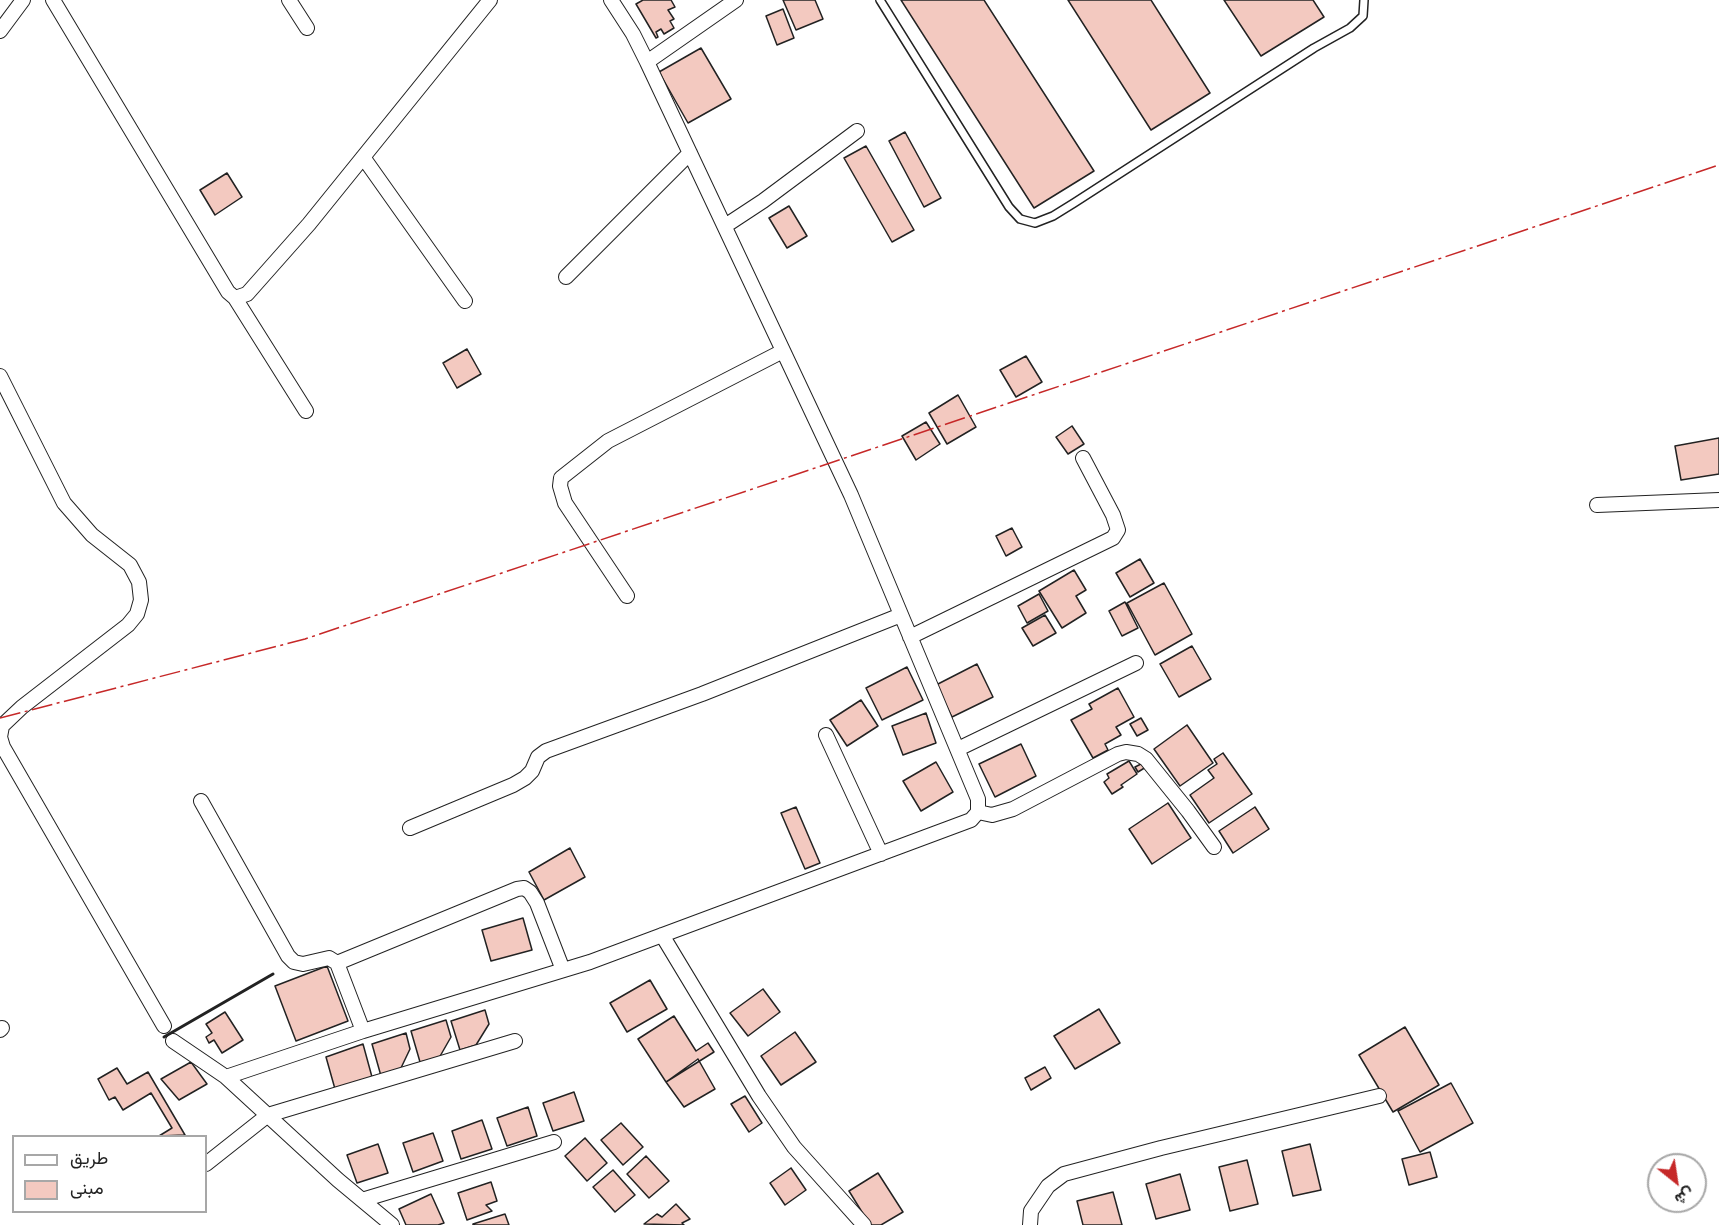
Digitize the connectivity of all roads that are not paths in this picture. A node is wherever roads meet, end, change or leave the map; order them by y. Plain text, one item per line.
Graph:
1 (22, 0) edge
2 (53, 0) edge
3 (289, 0) edge
4 (490, 0) edge
5 (611, 0) edge
6 (736, 0) edge
7 (880, 0) edge
8 (1364, 0) edge
9 (307, 28) dead end
10 (0, 31) edge
11 (647, 62) junction
12 (857, 131) dead end
13 (690, 153) junction
14 (363, 157) junction
15 (725, 226) junction
16 (567, 277) dead end
17 (235, 298) junction
18 (465, 301) dead end
19 (783, 351) junction
20 (0, 376) edge
21 (306, 411) dead end
22 (1083, 458) dead end
23 (1719, 500) edge
24 (1597, 504) dead end
25 (627, 596) dead end
26 (901, 615) junction
27 (910, 637) junction
28 (1136, 663) dead end
29 (826, 735) dead end
30 (958, 749) junction
31 (201, 801) dead end
32 (978, 812) junction
33 (410, 828) dead end
34 (1214, 847) dead end
35 (881, 854) junction
36 (662, 935) junction
37 (337, 963) junction
38 (563, 970) junction
39 (164, 1026) dead end
40 (363, 1031) junction
41 (173, 1041) dead end
42 (515, 1041) dead end
43 (226, 1077) junction
44 (1379, 1096) dead end
45 (268, 1114) junction
46 (554, 1142) dead end
47 (207, 1163) edge
48 (362, 1200) junction
49 (392, 1225) edge
50 (864, 1225) edge
51 (1030, 1225) edge

1 - 10 street
2 - 17 street
3 - 9 street
4 - 14 street
5 - 11 street
6 - 11 street
7 - 8 lane
11 - 13 street
12 - 15 street
13 - 15 street
13 - 16 street
14 - 17 street
14 - 18 street
15 - 19 street
17 - 21 street
19 - 25 street
19 - 26 street
20 - 39 street
22 - 27 street
23 - 24 street
26 - 27 street
26 - 33 street
27 - 30 street
28 - 30 street
29 - 35 street
30 - 32 street
31 - 37 street
32 - 34 street
32 - 35 street
35 - 36 street
36 - 38 street
36 - 50 street
37 - 38 street
37 - 40 street
38 - 40 street
40 - 43 street
41 - 43 street
42 - 45 street
43 - 45 street
44 - 51 street
45 - 47 street
45 - 48 street
46 - 48 street
48 - 49 street

